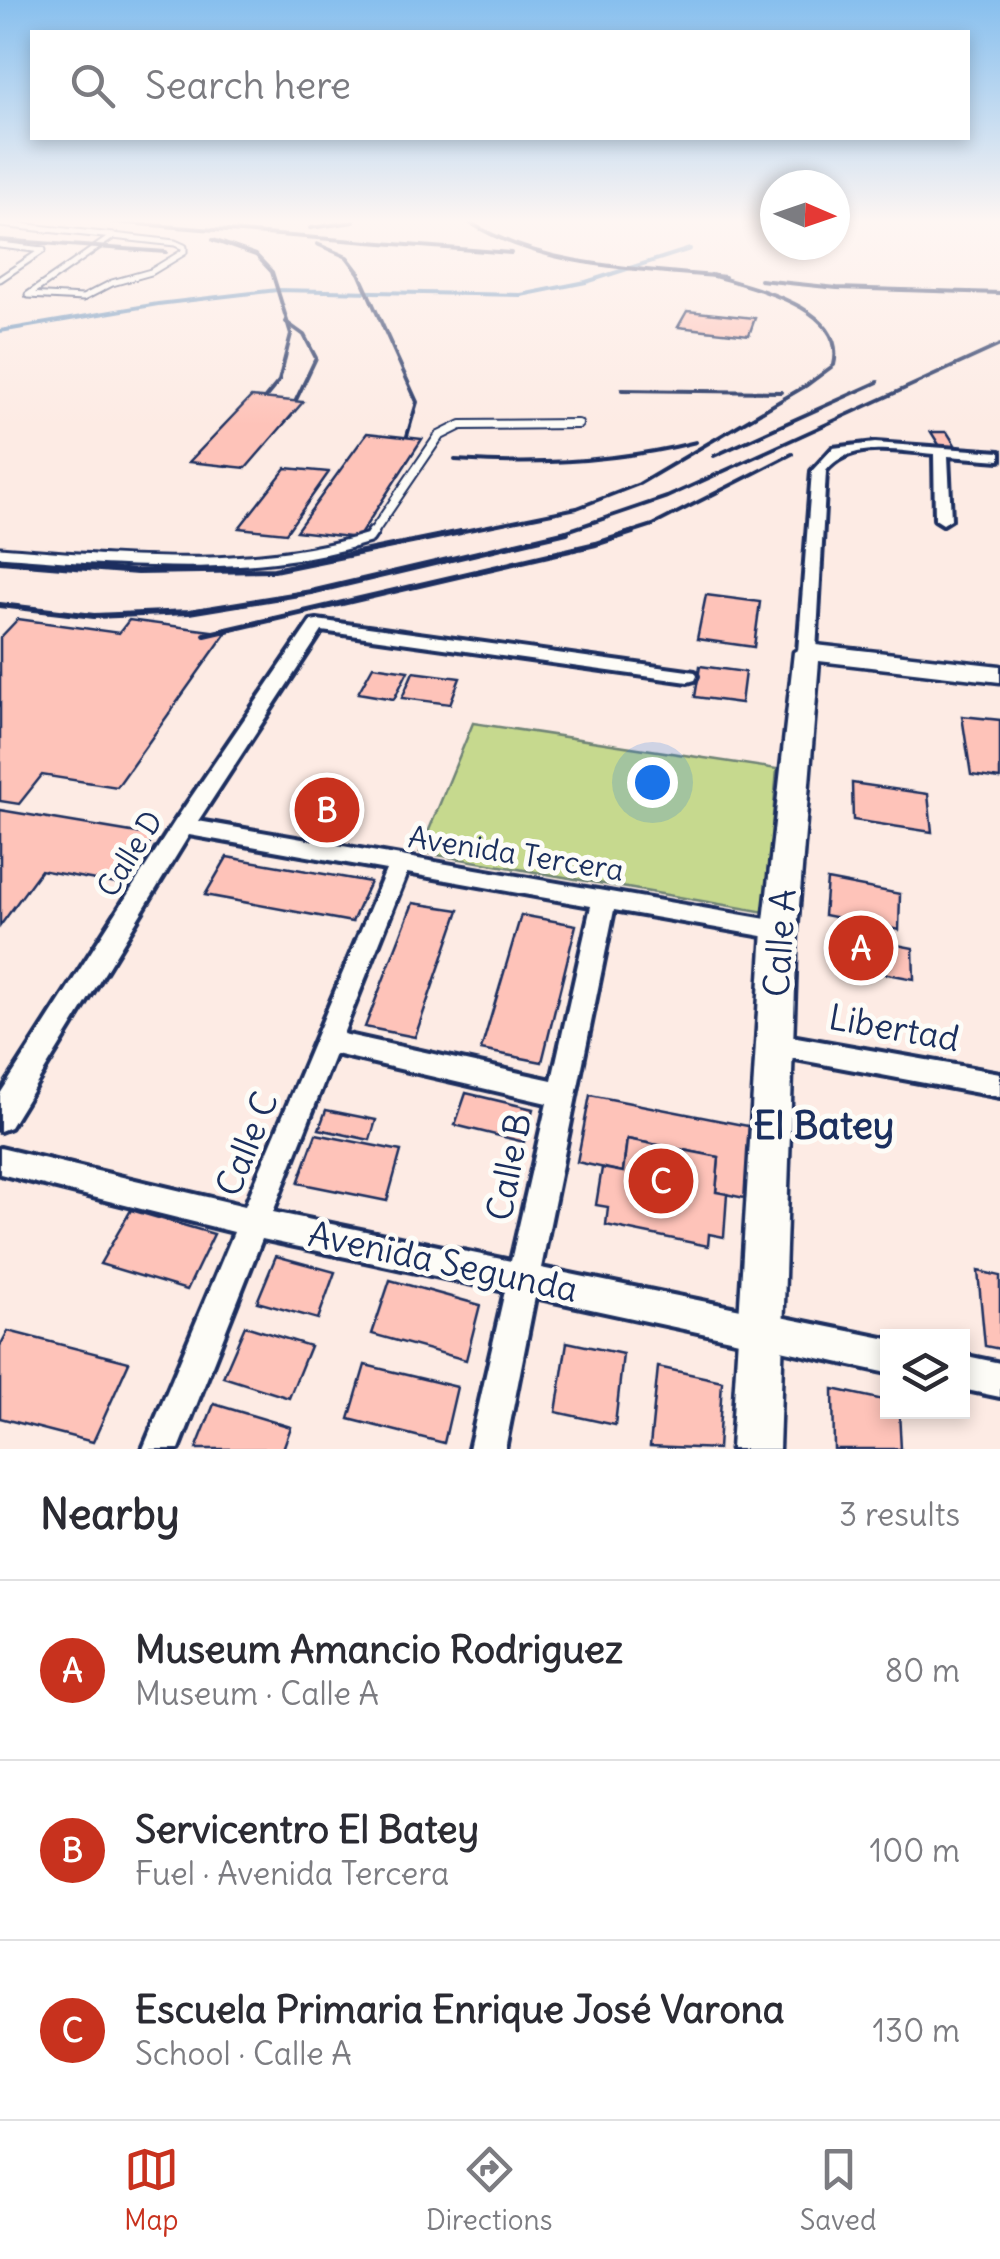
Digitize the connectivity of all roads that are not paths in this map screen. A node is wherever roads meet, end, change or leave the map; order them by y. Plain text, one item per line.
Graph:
1 (36, 290) edge
2 (99, 290) edge
3 (578, 424) dead end
4 (941, 452) junction
5 (1000, 456) edge
6 (943, 519) dead end
7 (0, 552) edge
8 (807, 652) junction
9 (1000, 674) edge
10 (688, 676) dead end
11 (182, 826) junction
12 (399, 865) junction
13 (604, 899) junction
14 (780, 930) junction
15 (330, 1042) junction
16 (774, 1044) junction
17 (1000, 1086) edge
18 (562, 1094) junction
19 (0, 1118) edge
20 (0, 1161) edge
21 (256, 1223) junction
22 (526, 1279) junction
23 (760, 1328) junction
24 (880, 1354) edge
25 (970, 1374) edge
26 (1000, 1380) edge
27 (161, 1449) edge
28 (487, 1449) edge
29 (755, 1449) edge

1 - 2 lane
3 - 7 lane
4 - 5 street
4 - 6 street
4 - 8 street, Calle A
8 - 9 street
8 - 14 street, Calle A
10 - 11 street, Calle D
11 - 12 street, Avenida Tercera
11 - 19 street, Calle D
12 - 13 street, Avenida Tercera
12 - 15 street, Calle C
13 - 14 street, Avenida Tercera
13 - 18 street, Calle B
14 - 16 street, Calle A
15 - 18 street
15 - 21 street, Calle C
16 - 17 street, Libertad
16 - 23 street, Calle A
18 - 22 street, Calle B
20 - 21 street, Avenida Segunda
21 - 22 street, Avenida Segunda
21 - 27 street, Calle C
22 - 23 street, Avenida Segunda
22 - 28 street, Calle B
23 - 24 street, Avenida Segunda
23 - 29 street, Calle A
25 - 26 street

